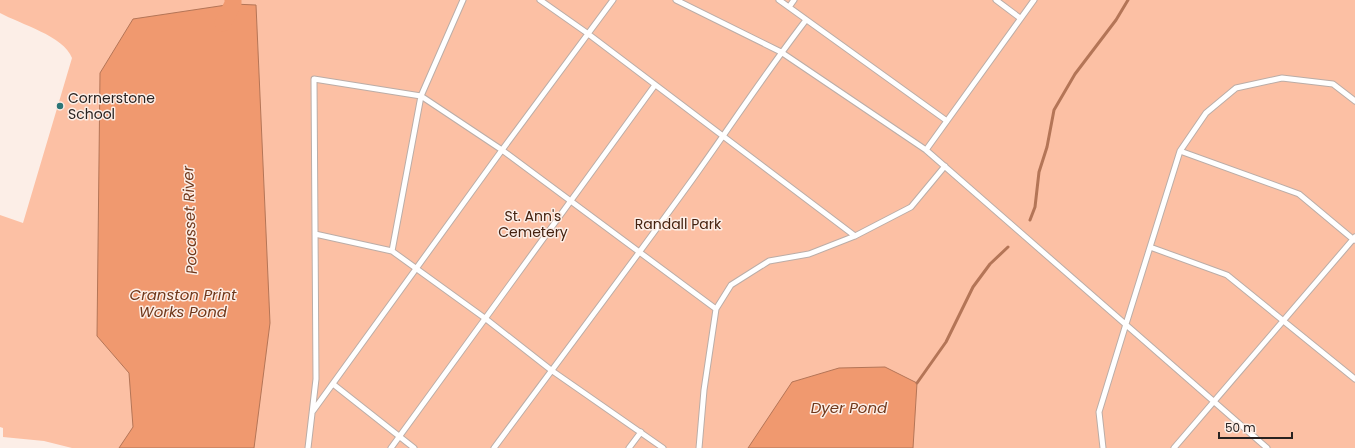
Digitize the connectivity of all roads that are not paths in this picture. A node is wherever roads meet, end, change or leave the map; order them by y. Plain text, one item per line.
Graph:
1 (463, 0) edge
2 (540, 0) edge
3 (613, 0) edge
4 (676, 0) edge
5 (779, 0) edge
6 (794, 0) edge
7 (996, 0) edge
8 (1034, 0) edge
9 (789, 7) junction
10 (1020, 18) junction
11 (806, 20) junction
12 (587, 33) junction
13 (781, 52) junction
14 (655, 85) junction
15 (421, 96) junction
16 (1355, 101) edge
17 (947, 121) junction
18 (723, 137) junction
19 (502, 150) junction
20 (926, 150) junction
21 (1180, 151) junction
22 (945, 166) junction
23 (570, 202) junction
24 (315, 234) junction
25 (855, 236) junction
26 (1354, 239) edge
27 (1150, 247) junction
28 (392, 251) junction
29 (639, 253) junction
30 (416, 268) junction
31 (716, 309) junction
32 (486, 319) junction
33 (1283, 321) junction
34 (1126, 324) junction
35 (552, 370) junction
36 (1355, 379) edge
37 (333, 384) junction
38 (1214, 401) junction
39 (312, 413) junction
40 (641, 432) junction
41 (400, 437) junction
42 (308, 448) edge
43 (392, 448) edge
44 (414, 448) edge
45 (494, 448) edge
46 (629, 448) edge
47 (664, 448) edge
48 (698, 448) edge
49 (1103, 448) edge
50 (1174, 448) edge
51 (1268, 448) edge

1 - 15 lane
2 - 12 lane
3 - 12 lane
4 - 13 lane
5 - 9 lane
6 - 9 lane
7 - 10 lane
8 - 10 lane
9 - 11 lane
10 - 17 lane
11 - 13 lane
11 - 17 lane
12 - 14 lane
12 - 19 lane
13 - 18 lane
13 - 20 lane
14 - 18 lane
14 - 23 lane
15 - 19 lane
15 - 24 lane
15 - 28 lane
16 - 21 lane
17 - 20 lane
18 - 25 lane
18 - 29 lane
19 - 23 lane
19 - 30 lane
20 - 22 lane
21 - 26 lane
21 - 27 lane
22 - 25 lane
22 - 34 lane
23 - 29 lane
23 - 32 lane
24 - 28 lane
24 - 39 lane
25 - 31 lane
26 - 33 lane
27 - 33 lane
27 - 34 lane
28 - 30 lane
29 - 31 lane
29 - 35 lane
30 - 32 lane
30 - 37 lane
31 - 48 lane
32 - 35 lane
32 - 41 lane
33 - 36 lane
33 - 38 lane
34 - 38 lane
34 - 49 lane
35 - 40 lane
35 - 45 lane
37 - 39 lane
37 - 41 lane
38 - 50 lane
38 - 51 lane
39 - 42 lane
40 - 46 lane
40 - 47 lane
41 - 43 lane
41 - 44 lane

